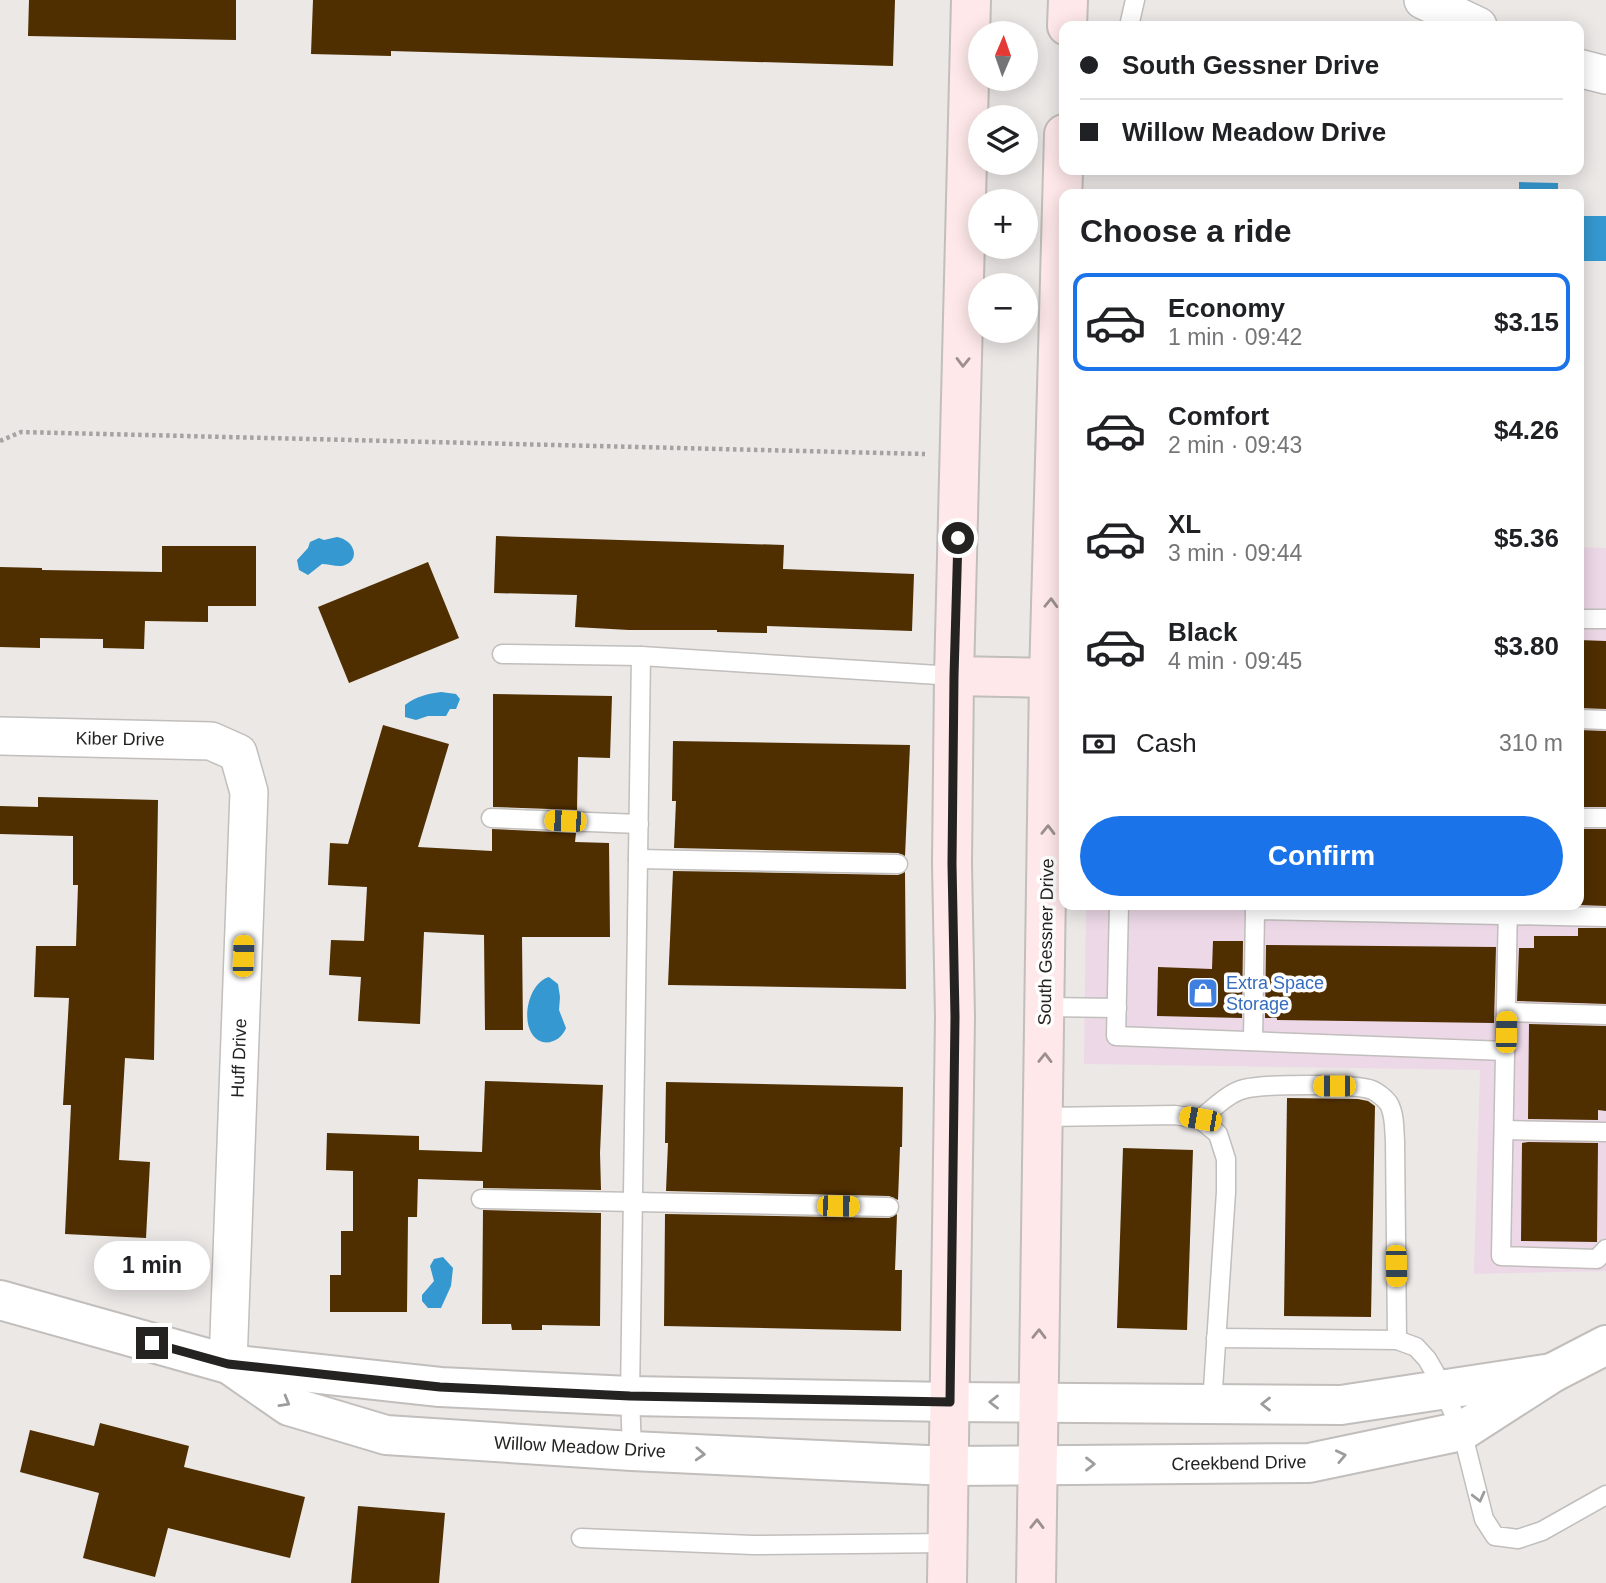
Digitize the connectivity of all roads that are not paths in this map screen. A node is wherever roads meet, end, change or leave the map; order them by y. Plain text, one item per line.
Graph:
1 (971, 0) edge
2 (1068, 0) edge
3 (1135, 0) edge
4 (1423, 0) edge
5 (1067, 21) edge
6 (1130, 21) edge
7 (1467, 21) edge
8 (1584, 70) edge
9 (1606, 75) edge
10 (1059, 315) edge
11 (1584, 619) edge
12 (1606, 619) edge
13 (502, 654) dead end
14 (641, 656) junction
15 (954, 676) junction
16 (1049, 678) junction
17 (1584, 719) edge
18 (1606, 720) edge
19 (0, 736) edge
20 (238, 754) joint
21 (491, 818) dead end
22 (1584, 818) edge
23 (1606, 818) edge
24 (639, 824) junction
25 (638, 859) junction
26 (898, 864) dead end
27 (1119, 910) edge
28 (1508, 910) edge
29 (1606, 917) edge
30 (1046, 1007) junction
31 (1116, 1008) junction
32 (1506, 1012) junction
33 (1606, 1015) edge
34 (1253, 1041) junction
35 (1505, 1051) junction
36 (1044, 1116) junction
37 (1200, 1119) junction
38 (1504, 1130) junction
39 (1606, 1132) edge
40 (481, 1199) dead end
41 (633, 1202) junction
42 (889, 1207) dead end
43 (1606, 1249) edge
44 (0, 1300) edge
45 (1216, 1338) junction
46 (1397, 1340) junction
47 (1606, 1345) edge
48 (228, 1364) junction
49 (1552, 1373) junction
50 (1443, 1389) junction
51 (630, 1396) junction
52 (950, 1402) junction
53 (1038, 1402) junction
54 (1212, 1404) junction
55 (1462, 1431) junction
56 (632, 1451) junction
57 (1038, 1465) junction
58 (948, 1466) junction
59 (1606, 1495) edge
60 (581, 1538) dead end
61 (947, 1543) junction
62 (947, 1583) edge
63 (1036, 1583) edge

1 -> 15 main road
2 - 5 main road
3 - 6 lane
4 - 7 street
8 - 9 street
16 -> 10 main road, South Gessner Drive
11 - 12 lane
13 - 14 lane
14 - 15 lane
14 - 24 lane
15 - 16 main road
15 - 52 main road
30 -> 16 main road, South Gessner Drive
17 - 18 lane
19 - 20 street, Kiber Drive
20 - 48 street, Huff Drive
21 - 24 lane
22 - 23 lane
24 - 25 lane
25 - 26 lane
25 - 41 lane
27 - 31 lane
28 - 29 lane
28 - 32 lane
28 - 34 lane
30 - 31 lane
36 -> 30 main road, South Gessner Drive
31 - 34 lane
32 - 33 lane
32 - 35 lane
34 - 35 lane
35 - 38 lane
36 - 37 lane
53 -> 36 main road, South Gessner Drive
37 - 45 lane
37 - 46 lane
38 - 39 lane
38 - 43 lane
40 - 41 lane
41 - 42 lane
41 - 51 lane
44 - 48 street, Willow Meadow Drive
45 - 46 lane
45 - 54 lane
46 - 50 lane
47 - 49 street, Creekbend Drive
48 - 51 street, Willow Meadow Drive
48 -> 56 street, Willow Meadow Drive
49 - 50 street, Creekbend Drive
49 - 55 street, Creekbend Drive
50 -> 54 street, Creekbend Drive
50 - 55 lane
51 - 52 street, Willow Meadow Drive
51 - 56 lane
53 -> 52 street, Creekbend Drive
52 - 58 main road
53 - 54 street, Creekbend Drive
53 - 57 main road, South Gessner Drive
57 -> 55 street, Creekbend Drive
55 -> 59 lane
56 -> 58 street, Willow Meadow Drive
57 - 58 street, Creekbend Drive
63 -> 57 main road, South Gessner Drive
58 - 61 main road
60 - 61 lane
61 - 62 main road

